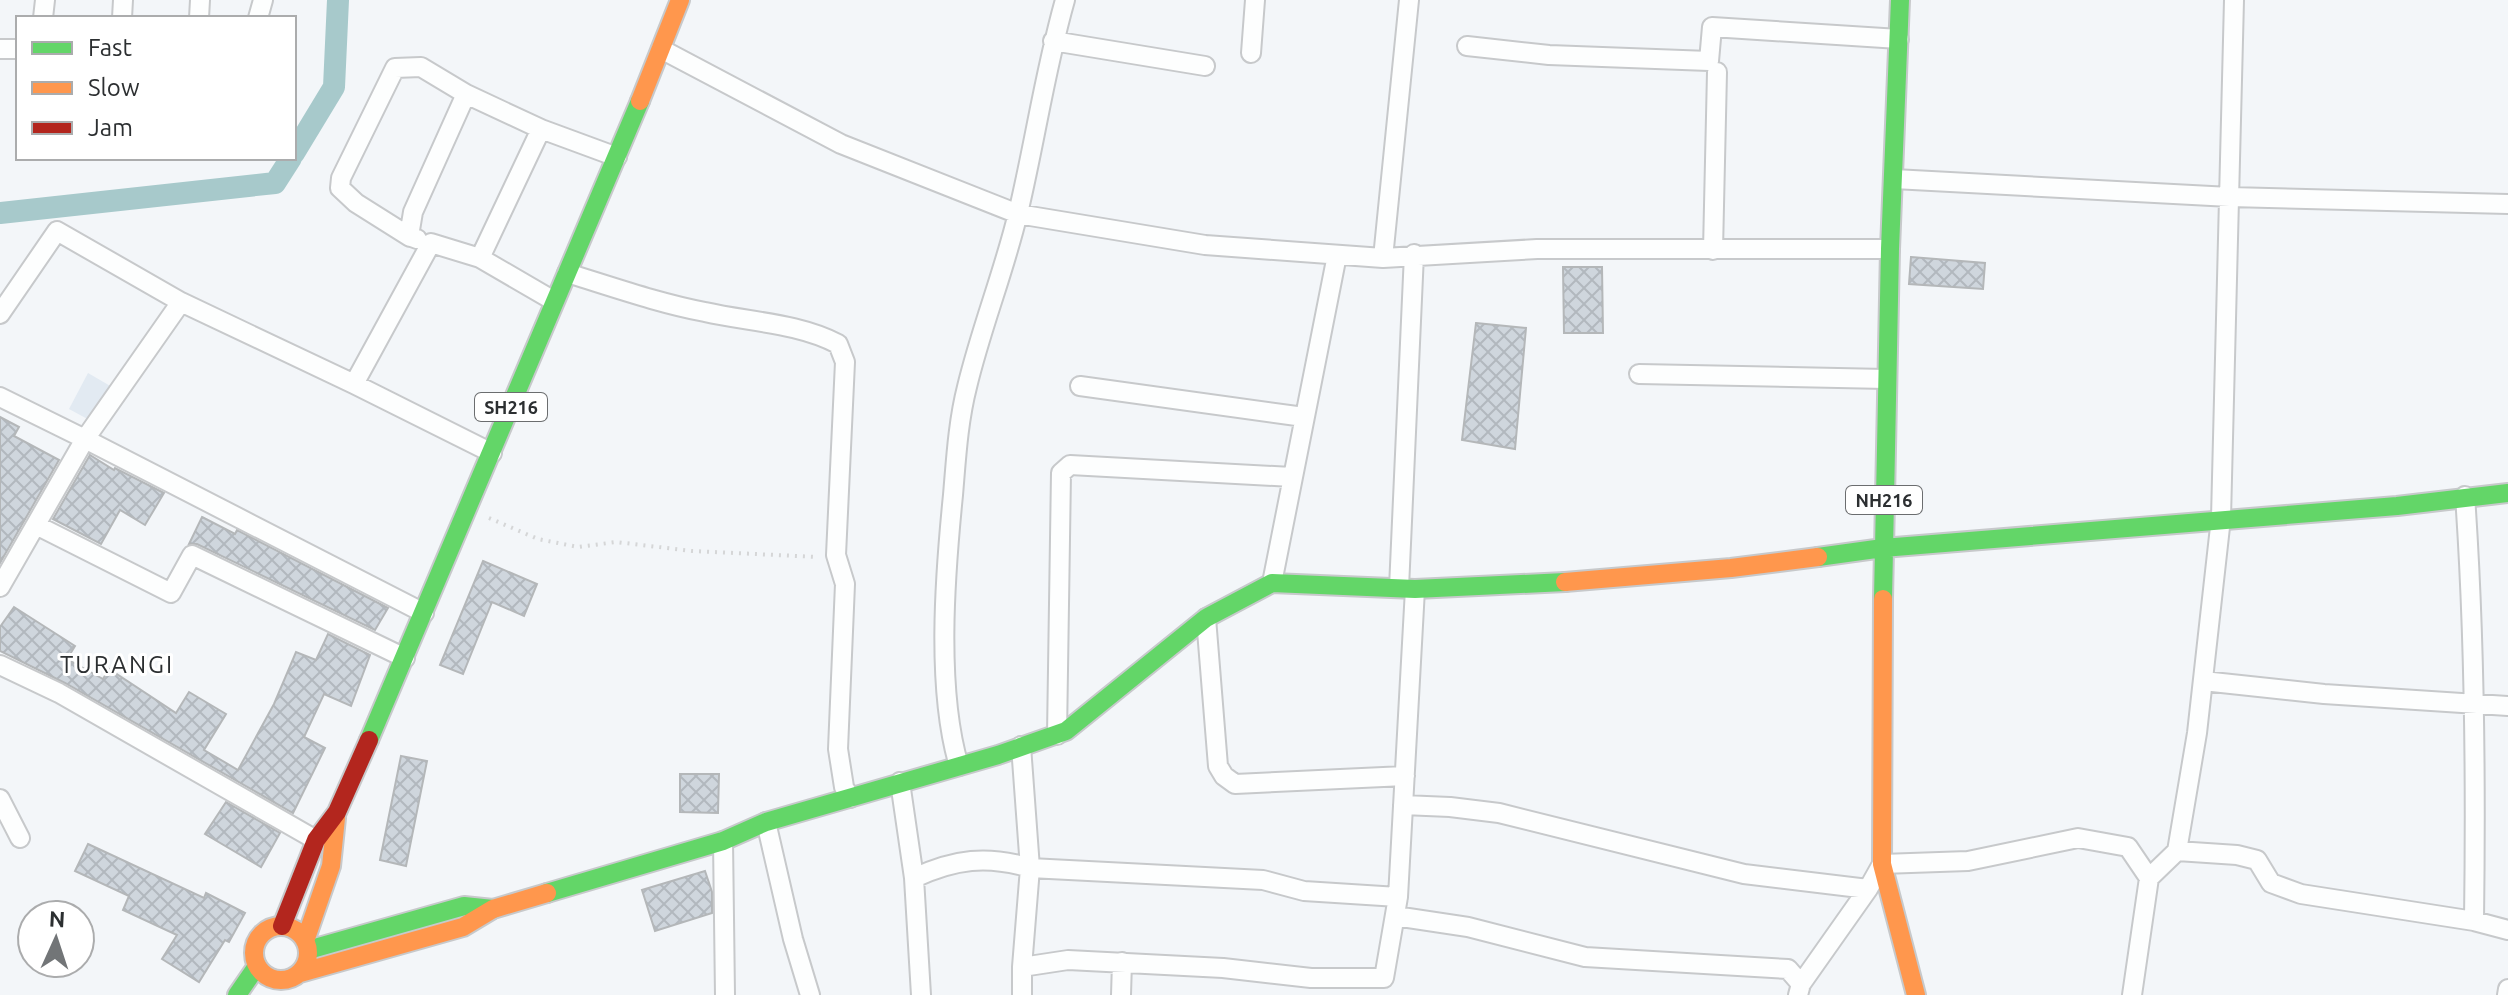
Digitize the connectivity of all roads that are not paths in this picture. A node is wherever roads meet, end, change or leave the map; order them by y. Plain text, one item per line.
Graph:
1 (680, 0) edge
2 (1065, 0) edge
3 (1255, 0) edge
4 (1409, 0) edge
5 (1900, 0) edge
6 (2234, 0) edge
7 (1899, 39) junction
8 (1053, 41) junction
9 (1467, 46) dead end
10 (661, 49) junction
11 (1251, 53) dead end
12 (1205, 66) dead end
13 (1717, 72) dead end
14 (466, 94) junction
15 (541, 129) junction
16 (617, 157) junction
17 (1894, 179) junction
18 (2230, 197) junction
19 (2508, 204) edge
20 (1018, 214) junction
21 (410, 237) junction
22 (431, 243) junction
23 (1890, 249) junction
24 (1713, 250) junction
25 (1414, 254) junction
26 (1337, 255) junction
27 (480, 258) junction
28 (1383, 258) junction
29 (567, 273) junction
30 (554, 301) junction
31 (181, 302) junction
32 (0, 314) edge
33 (1639, 374) dead end
34 (1886, 379) junction
35 (354, 384) junction
36 (1080, 386) dead end
37 (0, 397) edge
38 (1304, 417) junction
39 (85, 439) junction
40 (492, 453) junction
41 (1292, 477) junction
42 (2508, 493) edge
43 (2465, 496) junction
44 (2221, 518) junction
45 (36, 525) junction
46 (1883, 548) junction
47 (1272, 583) junction
48 (0, 587) edge
49 (1407, 589) junction
50 (424, 613) junction
51 (1206, 618) junction
52 (405, 658) junction
53 (0, 665) edge
54 (2203, 681) junction
55 (2475, 705) junction
56 (2508, 706) edge
57 (1057, 735) junction
58 (1021, 746) junction
59 (959, 766) junction
60 (1405, 776) junction
61 (900, 782) junction
62 (850, 798) junction
63 (0, 799) edge
64 (1403, 805) junction
65 (337, 812) junction
66 (766, 822) junction
67 (20, 838) dead end
68 (316, 840) junction
69 (723, 841) junction
70 (2177, 851) junction
71 (1882, 864) junction
72 (1030, 868) junction
73 (914, 878) junction
74 (2149, 878) junction
75 (1868, 889) junction
76 (1398, 897) junction
77 (493, 909) junction
78 (1395, 916) junction
79 (2474, 921) junction
80 (282, 926) junction
81 (2508, 930) edge
82 (306, 945) junction
83 (1122, 962) junction
84 (257, 966) junction
85 (1022, 967) junction
86 (297, 975) junction
87 (1384, 987) edge
88 (2508, 989) edge
89 (1800, 990) edge
90 (237, 995) edge
91 (284, 995) edge
92 (725, 995) edge
93 (810, 995) edge
94 (921, 995) edge
95 (1022, 995) edge
96 (1121, 995) edge
97 (1916, 995) edge
98 (2132, 995) edge
99 (2507, 995) edge

1 - 10 main road, SH216
2 - 8 street
3 - 11 street
4 - 28 street
5 - 7 main road, NH216
6 - 18 street
7 - 9 street
7 - 17 main road, NH216
8 - 12 street
8 - 20 street
10 - 16 main road, SH216
10 - 20 street
13 - 24 street
14 - 15 street
14 - 21 street
14 - 21 street
15 - 16 street
15 - 27 street
16 - 29 main road, SH216
17 - 18 street
17 - 23 main road, NH216
18 - 19 street
18 - 44 street
20 - 26 street
20 - 59 street
21 - 22 street
22 - 27 street
22 - 35 street
23 - 24 street
23 - 34 main road, NH216
24 - 25 street
25 - 28 street
25 - 49 street
26 - 28 street
26 - 38 street
27 - 30 street
29 - 30 main road, SH216
29 - 62 street
30 - 40 main road, SH216
31 - 32 street
31 - 35 street
31 - 39 street
33 - 34 street
34 - 46 main road, NH216
35 - 40 street
36 - 38 street
37 - 39 street
38 - 41 street
39 - 45 street
39 - 50 street
40 - 50 main road, SH216
41 - 47 street
41 - 57 street
42 - 43 main road
43 - 44 main road
43 - 55 street
44 - 46 main road
44 - 54 street
45 - 48 street
45 - 52 street
46 - 49 main road
46 - 71 main road, NH216
47 - 49 main road
47 - 51 main road
49 - 60 street
50 - 52 main road, SH216
51 - 57 main road
51 - 60 street
52 - 65 main road, SH216
53 - 68 street
54 - 55 street
54 - 70 street
55 - 56 street
55 - 79 street
57 - 58 main road
58 - 59 main road
58 - 72 street
59 - 61 main road
60 - 64 street
61 - 62 main road
61 - 73 street
62 - 66 main road
63 - 67 street
64 - 75 street
64 - 76 street
65 - 68 main road, SH216
65 - 82 main road, SH216
66 - 69 main road
66 - 93 street
68 - 80 main road, SH216
69 - 77 main road
69 - 92 street
70 - 74 street
70 - 79 street
71 - 74 street
71 - 75 street
71 - 97 main road, NH216
72 - 73 street
72 - 76 street
72 - 85 street
73 - 94 street
74 - 98 street
75 - 89 street
76 - 78 street
77 - 82 main road
77 - 86 main road
78 - 87 street
78 - 89 street
79 - 81 street
80 - 82 main road
80 - 84 main road
82 - 86 main road
83 - 85 street
83 - 87 street
83 - 96 street
84 - 86 main road
84 - 90 main road
85 - 95 street
86 - 91 main road
88 - 99 street

